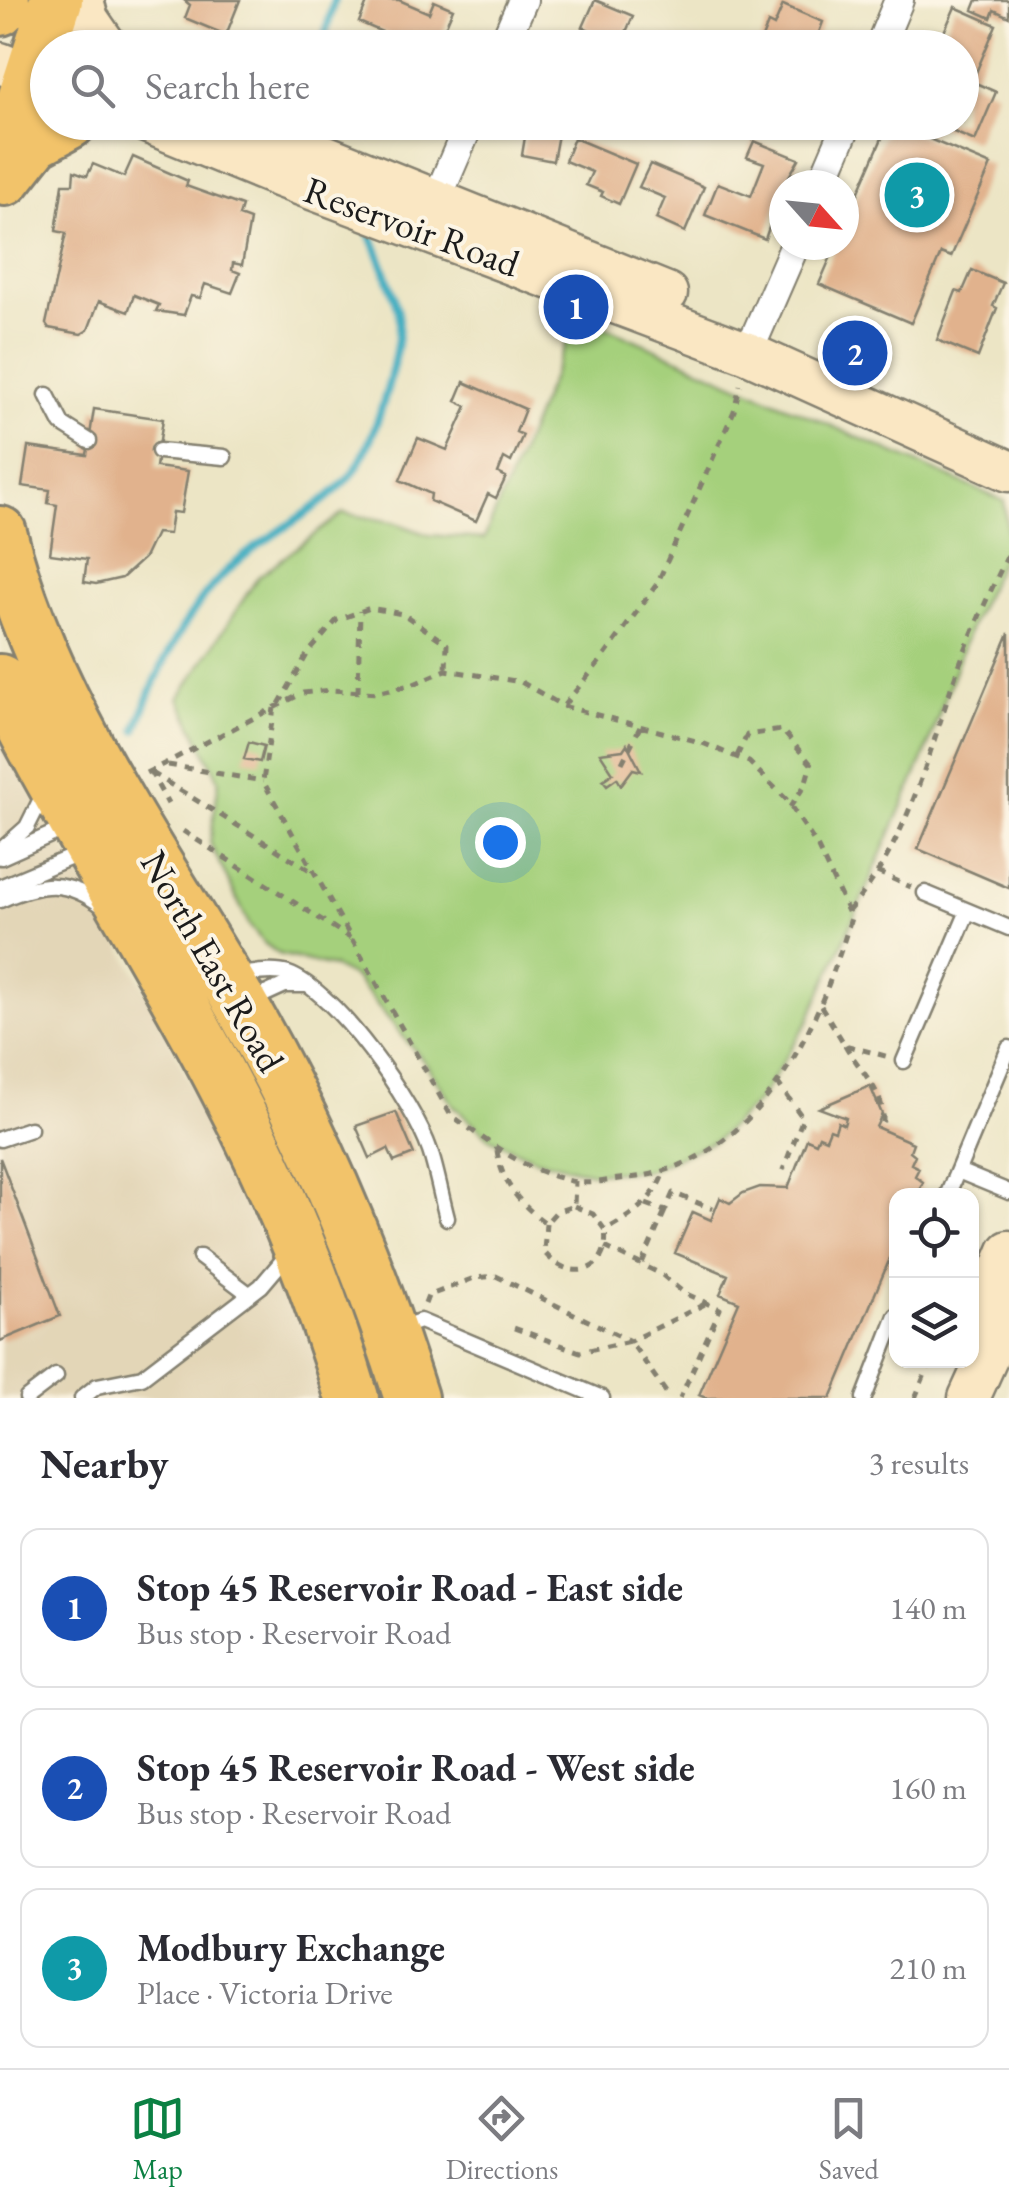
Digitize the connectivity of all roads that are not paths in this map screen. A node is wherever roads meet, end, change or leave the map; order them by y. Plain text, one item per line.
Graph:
1 (3, 0) edge
2 (82, 0) edge
3 (522, 0) edge
4 (899, 0) edge
5 (0, 9) edge
6 (96, 30) edge
7 (510, 30) edge
8 (886, 30) edge
9 (30, 62) edge
10 (36, 140) edge
11 (190, 140) edge
12 (282, 140) edge
13 (462, 140) edge
14 (840, 140) edge
15 (827, 170) edge
16 (0, 174) edge
17 (0, 185) edge
18 (430, 215) junction
19 (788, 260) edge
20 (753, 341) junction
21 (47, 396) dead end
22 (89, 441) dead end
23 (1009, 444) edge
24 (159, 451) dead end
25 (224, 458) dead end
26 (1009, 471) edge
27 (0, 532) edge
28 (0, 681) edge
29 (50, 776) junction
30 (117, 807) junction
31 (0, 854) edge
32 (0, 887) edge
33 (925, 893) road end
34 (0, 900) edge
35 (968, 911) junction
36 (1009, 928) edge
37 (142, 940) junction
38 (311, 985) junction
39 (232, 991) junction
40 (1009, 1048) edge
41 (904, 1061) road end
42 (30, 1129) dead end
43 (0, 1139) edge
44 (958, 1171) junction
45 (951, 1188) edge
46 (1009, 1192) edge
47 (447, 1218) dead end
48 (1009, 1252) edge
49 (200, 1257) dead end
50 (288, 1260) junction
51 (255, 1290) junction
52 (304, 1301) dead end
53 (1009, 1310) edge
54 (979, 1323) edge
55 (405, 1326) junction
56 (889, 1334) edge
57 (959, 1368) edge
58 (56, 1376) dead end
59 (346, 1377) edge
60 (27, 1398) edge
61 (82, 1398) edge
62 (411, 1398) edge
63 (602, 1398) edge
64 (864, 1398) edge
65 (946, 1398) edge
66 (969, 1398) edge

1 - 5 highway
2 - 6 main road
3 - 7 street
4 - 8 street
9 - 16 highway
10 - 17 highway
11 - 18 main road, Reservoir Road
12 - 18 main road, Reservoir Road
13 - 18 street
14 - 15 street
18 - 20 main road, Reservoir Road
19 - 20 street
20 - 23 main road, Reservoir Road
20 - 26 main road, Reservoir Road
21 - 22 lane
24 - 25 lane
27 - 30 highway, North East Road
28 - 29 highway, North East Road
29 - 30 highway, North East Road
29 - 31 lane
30 - 31 lane
30 - 32 lane
30 - 37 highway, North East Road
30 - 39 highway, North East Road
33 - 35 lane
34 - 37 lane
35 - 36 lane
35 - 41 lane
37 - 50 highway, North East Road
38 - 39 lane
38 - 39 lane
38 - 47 lane
39 - 55 highway, North East Road
40 - 44 lane
42 - 43 lane
44 - 45 lane
44 - 46 lane
48 - 54 main road
49 - 51 lane
50 - 51 lane
50 - 51 lane
50 - 59 highway, North East Road
51 - 61 lane
52 - 59 lane
53 - 66 main road
55 - 62 highway, North East Road
55 - 63 lane
56 - 64 lane
57 - 65 main road
58 - 60 lane

